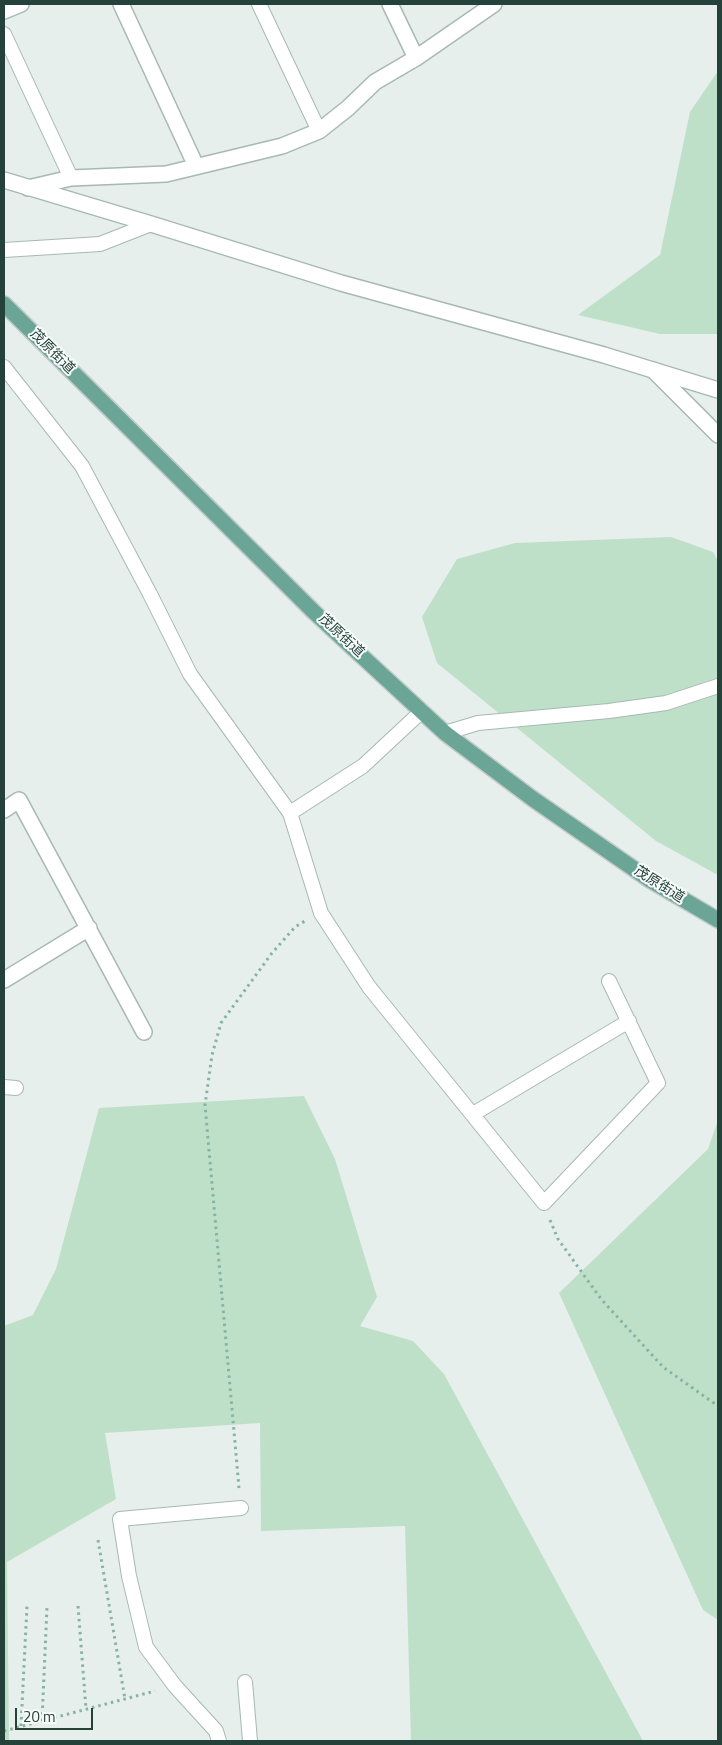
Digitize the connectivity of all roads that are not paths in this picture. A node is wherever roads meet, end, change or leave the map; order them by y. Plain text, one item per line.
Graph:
1 (21, 4) edge
2 (121, 4) edge
3 (259, 4) edge
4 (390, 4) edge
5 (494, 4) edge
6 (4, 11) edge
7 (4, 34) edge
8 (416, 58) junction
9 (319, 131) junction
10 (196, 166) junction
11 (71, 178) junction
12 (4, 180) edge
13 (28, 188) junction
14 (152, 224) junction
15 (4, 250) edge
16 (4, 304) edge
17 (4, 367) edge
18 (653, 370) junction
19 (718, 390) edge
20 (718, 435) edge
21 (718, 686) edge
22 (422, 711) junction
23 (445, 733) junction
24 (4, 810) edge
25 (290, 813) junction
26 (718, 920) edge
27 (89, 928) junction
28 (4, 980) edge
29 (610, 981) dead end
30 (629, 1021) junction
31 (144, 1032) dead end
32 (473, 1114) junction
33 (241, 1508) road end
34 (245, 1682) dead end
35 (220, 1741) edge
36 (250, 1741) edge

1 - 6 street
2 - 10 street
3 - 9 lane
4 - 8 street
5 - 8 street
7 - 11 lane
8 - 9 street
9 - 10 street
10 - 11 street
11 - 13 street
12 - 13 street
13 - 14 street
14 - 15 lane
14 - 18 street
16 - 22 main road, 茂原街道
17 - 25 lane
18 - 19 street
18 - 20 street
21 - 23 lane
22 - 23 main road, 茂原街道
22 - 25 lane
23 - 26 main road, 茂原街道
24 - 27 street
25 - 32 lane
27 - 28 street
27 - 31 street
29 - 30 lane
30 - 32 lane
30 - 32 lane
33 - 35 lane
34 - 36 lane

